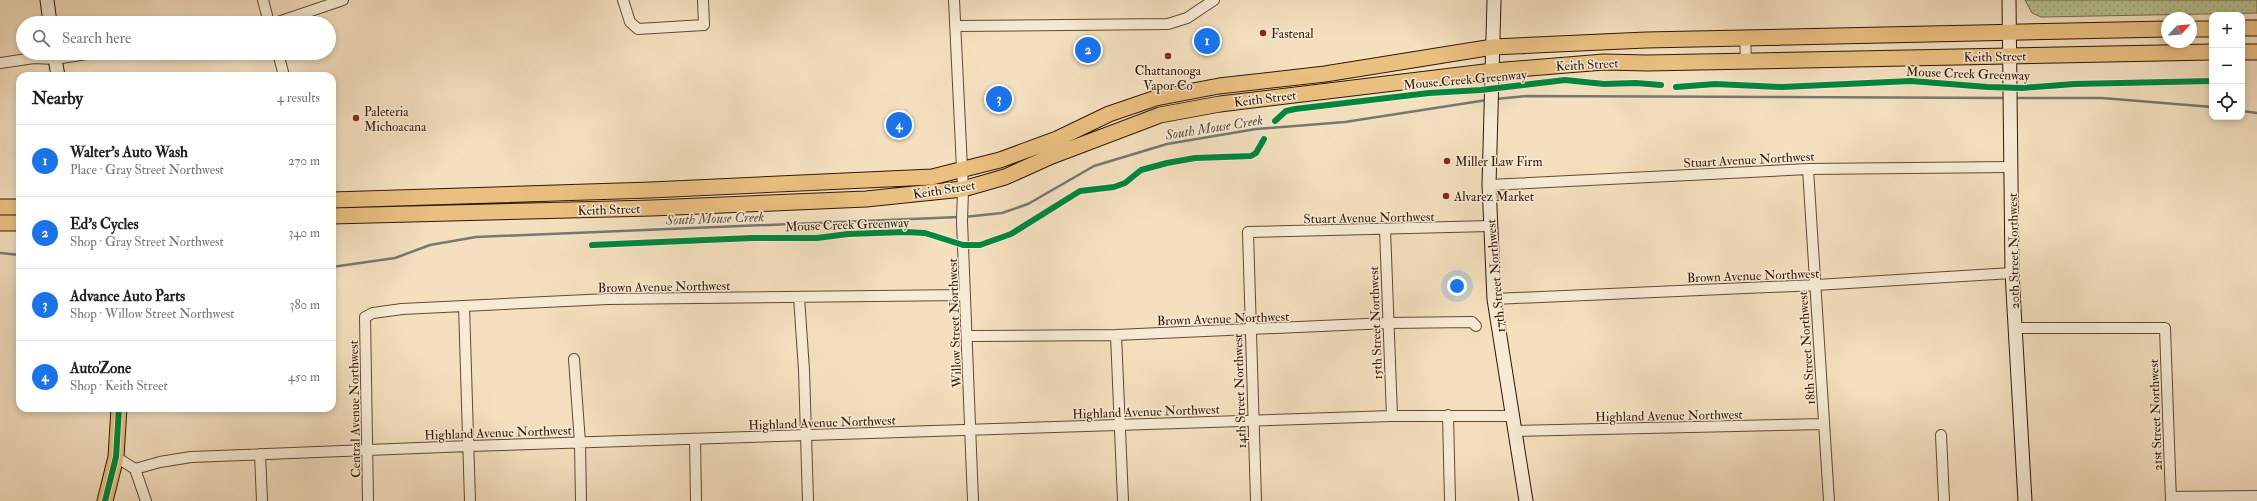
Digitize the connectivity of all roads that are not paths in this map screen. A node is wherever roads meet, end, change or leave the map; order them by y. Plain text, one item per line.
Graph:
1 (46, 0) edge
2 (263, 0) edge
3 (343, 0) edge
4 (623, 0) edge
5 (703, 0) edge
6 (954, 0) edge
7 (1214, 0) edge
8 (1494, 0) edge
9 (2009, 0) edge
10 (49, 16) edge
11 (267, 16) edge
12 (296, 16) edge
13 (955, 26) junction
14 (2245, 28) edge
15 (2257, 28) edge
16 (2161, 29) edge
17 (2197, 29) edge
18 (2209, 29) edge
19 (2009, 31) junction
20 (1862, 35) junction
21 (1745, 37) junction
22 (1579, 43) junction
23 (1493, 47) junction
24 (2209, 52) edge
25 (2245, 52) edge
26 (2257, 52) edge
27 (2010, 55) junction
28 (1900, 57) junction
29 (20, 60) edge
30 (55, 60) edge
31 (280, 60) edge
32 (1746, 60) junction
33 (1608, 62) junction
34 (0, 63) edge
35 (57, 72) edge
36 (283, 72) edge
37 (1493, 78) junction
38 (1219, 86) junction
39 (1220, 104) junction
40 (2011, 167) junction
41 (1808, 169) junction
42 (962, 170) junction
43 (1489, 185) junction
44 (963, 189) junction
45 (651, 190) junction
46 (338, 200) edge
47 (0, 207) edge
48 (16, 207) edge
49 (652, 208) junction
50 (339, 216) edge
51 (0, 223) edge
52 (16, 223) edge
53 (1490, 226) junction
54 (1385, 229) junction
55 (1248, 232) joint
56 (2012, 273) junction
57 (1816, 285) junction
58 (965, 295) junction
59 (799, 297) junction
60 (1494, 299) junction
61 (464, 306) junction
62 (365, 317) joint
63 (1388, 323) junction
64 (1476, 326) dead end
65 (2015, 328) junction
66 (1250, 330) junction
67 (1116, 335) junction
68 (968, 336) junction
69 (574, 359) dead end
70 (119, 412) edge
71 (1448, 415) junction
72 (1392, 416) junction
73 (1511, 416) junction
74 (1253, 421) junction
75 (1120, 424) junction
76 (1824, 424) junction
77 (971, 429) junction
78 (1514, 431) junction
79 (805, 435) junction
80 (1941, 435) dead end
81 (695, 439) junction
82 (580, 443) junction
83 (469, 446) junction
84 (368, 450) junction
85 (260, 454) junction
86 (116, 457) junction
87 (135, 469) junction
88 (2257, 496) edge
89 (2171, 499) edge
90 (105, 501) edge
91 (146, 501) edge
92 (262, 501) edge
93 (368, 501) edge
94 (470, 501) edge
95 (581, 501) edge
96 (696, 501) edge
97 (808, 501) edge
98 (973, 501) edge
99 (1123, 501) edge
100 (1256, 501) edge
101 (1450, 501) edge
102 (1526, 501) edge
103 (1829, 501) edge
104 (1944, 501) edge
105 (2025, 501) edge

1 - 10 street
2 - 11 street
3 - 12 street
4 - 5 street
6 - 13 street, Willow Street Northwest
7 - 13 street
8 - 23 street, 17th Street Northwest
9 - 19 street, 20th Street Northwest
13 - 42 street, Willow Street Northwest
14 - 15 main road
16 - 19 main road, Keith Street
17 - 18 main road
19 - 20 main road, Keith Street
19 - 27 street, 20th Street Northwest
20 - 21 main road, Keith Street
20 - 28 main road
21 - 22 main road, Keith Street
21 - 32 street
22 - 23 main road, Keith Street
22 - 33 main road
23 - 37 street, 17th Street Northwest
23 - 38 main road, Keith Street
24 - 27 main road, Keith Street
25 - 26 main road
27 - 28 main road, Keith Street
27 - 40 street, 20th Street Northwest
28 - 32 main road, Keith Street
29 - 34 street
30 - 35 street
31 - 36 street
32 - 33 main road, Keith Street
33 - 37 main road, Keith Street
37 - 39 main road, Keith Street
37 - 43 street, 17th Street Northwest
38 - 39 street
38 - 42 main road, Keith Street
39 - 44 main road, Keith Street
40 - 41 street, Stuart Avenue Northwest
40 - 56 street, 20th Street Northwest
41 - 43 street, Stuart Avenue Northwest
41 - 57 street, 18th Street Northwest
42 - 44 street, Willow Street Northwest
42 - 45 main road, Keith Street
43 - 53 street, 17th Street Northwest
44 - 49 main road, Keith Street
44 - 58 street, Willow Street Northwest
45 - 46 main road, Keith Street
45 - 49 main road
46 - 50 main road
47 - 48 main road
49 - 50 main road, Keith Street
51 - 52 main road
53 - 54 street, Stuart Avenue Northwest
53 - 60 street, 17th Street Northwest
54 - 55 street, Stuart Avenue Northwest
54 - 63 street, 15th Street Northwest
55 - 66 street, 14th Street Northwest
56 - 57 street, Brown Avenue Northwest
56 - 65 street, 20th Street Northwest
57 - 60 street, Brown Avenue Northwest
57 - 76 street, 18th Street Northwest
58 - 59 street, Brown Avenue Northwest
58 - 68 street, Willow Street Northwest
59 - 61 street, Brown Avenue Northwest
59 - 79 street
60 - 73 street, 17th Street Northwest
61 - 62 street, Brown Avenue Northwest
61 - 83 street
62 - 84 street, Central Avenue Northwest
63 - 64 street, Brown Avenue Northwest
63 - 66 street, Brown Avenue Northwest
63 - 72 street, 15th Street Northwest
65 - 89 street, 21st Street Northwest
65 - 105 street, 20th Street Northwest
66 - 67 street, Brown Avenue Northwest
66 - 74 street, 14th Street Northwest
67 - 68 street, Brown Avenue Northwest
67 - 75 street
68 - 77 street, Willow Street Northwest
69 - 82 street
70 - 86 main road
71 - 72 street, Highland Avenue Northwest
71 - 73 street, Highland Avenue Northwest
71 - 101 street
72 - 74 street, Highland Avenue Northwest
73 - 78 street, 17th Street Northwest
74 - 75 street, Highland Avenue Northwest
74 - 100 street, 14th Street Northwest
75 - 77 street, Highland Avenue Northwest
75 - 99 street
76 - 78 street, Highland Avenue Northwest
76 - 103 street, 18th Street Northwest
77 - 79 street, Highland Avenue Northwest
77 - 98 street, Willow Street Northwest
78 - 102 street, 17th Street Northwest
79 - 81 street, Highland Avenue Northwest
79 - 97 street
80 - 104 street
81 - 82 street, Highland Avenue Northwest
81 - 96 street
82 - 83 street, Highland Avenue Northwest
82 - 95 street
83 - 84 street, Highland Avenue Northwest
83 - 94 street
84 - 85 street, Highland Avenue Northwest
84 - 93 street, Central Avenue Northwest
85 - 87 street, Highland Avenue Northwest
85 - 92 street
86 - 87 street
86 - 90 main road
87 - 91 street
88 - 89 street

